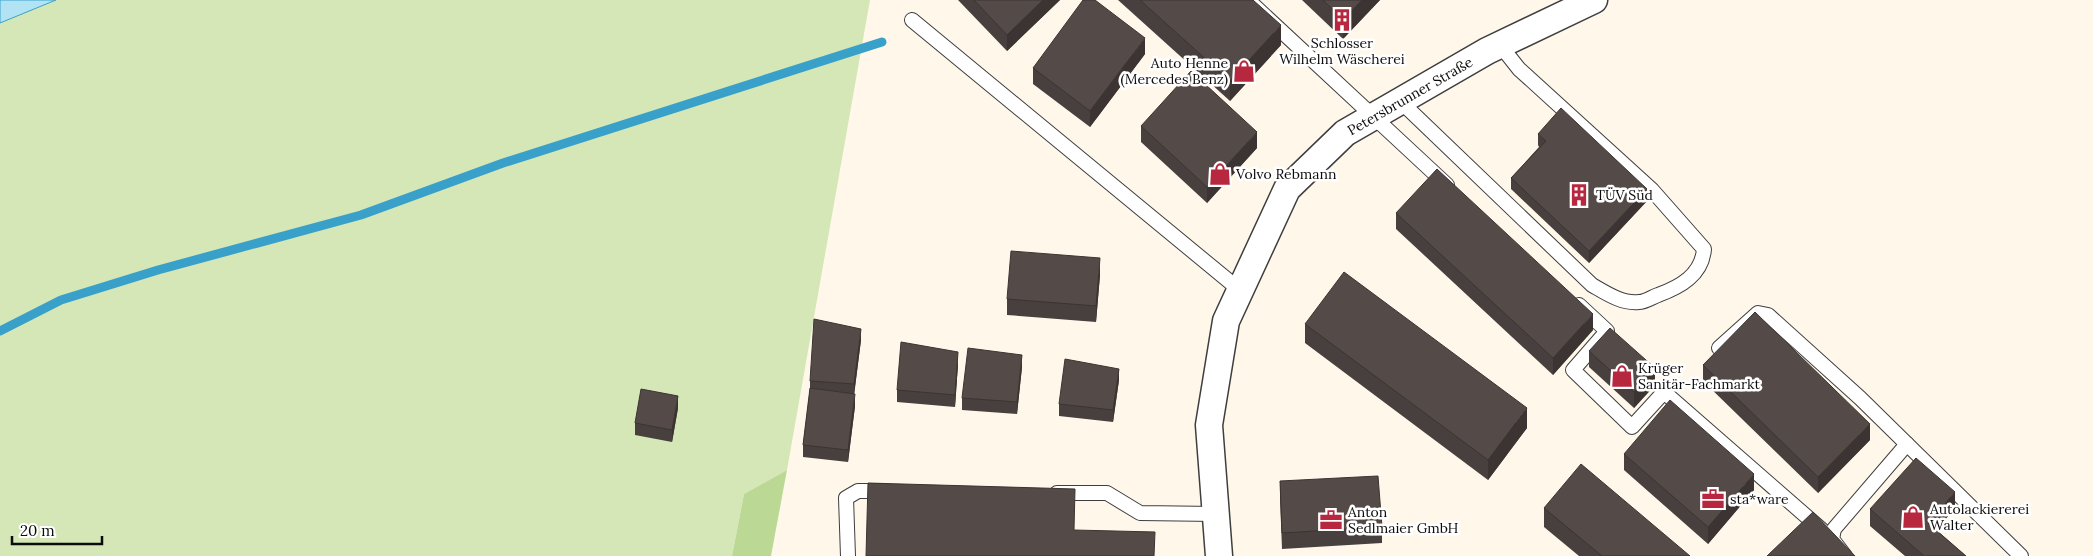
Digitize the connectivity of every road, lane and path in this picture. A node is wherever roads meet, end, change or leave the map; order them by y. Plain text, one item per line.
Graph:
1 (1248, 0) edge
2 (1594, 0) edge
3 (912, 20) dead end
4 (1500, 45) junction
5 (1400, 101) junction
6 (1373, 117) junction
7 (1460, 197) edge
8 (1241, 291) junction
9 (1570, 297) edge
10 (1719, 348) edge
11 (1907, 444) junction
12 (898, 491) edge
13 (1047, 492) edge
14 (1216, 514) junction
15 (1832, 539) junction
16 (848, 556) edge
17 (1219, 556) edge
18 (1845, 556) edge
19 (2020, 556) edge

1 - 6 lane
2 - 4 street, Petersbrunner Straße
3 - 8 lane
4 - 5 street, Petersbrunner Straße
4 - 5 lane
5 - 6 street, Petersbrunner Straße
6 - 7 lane
6 - 8 street, Petersbrunner Straße
8 - 14 street, Petersbrunner Straße
9 - 15 lane
10 - 11 lane
11 - 15 lane
11 - 19 lane
12 - 16 lane
13 - 14 lane
14 - 17 street, Petersbrunner Straße
15 - 18 lane

